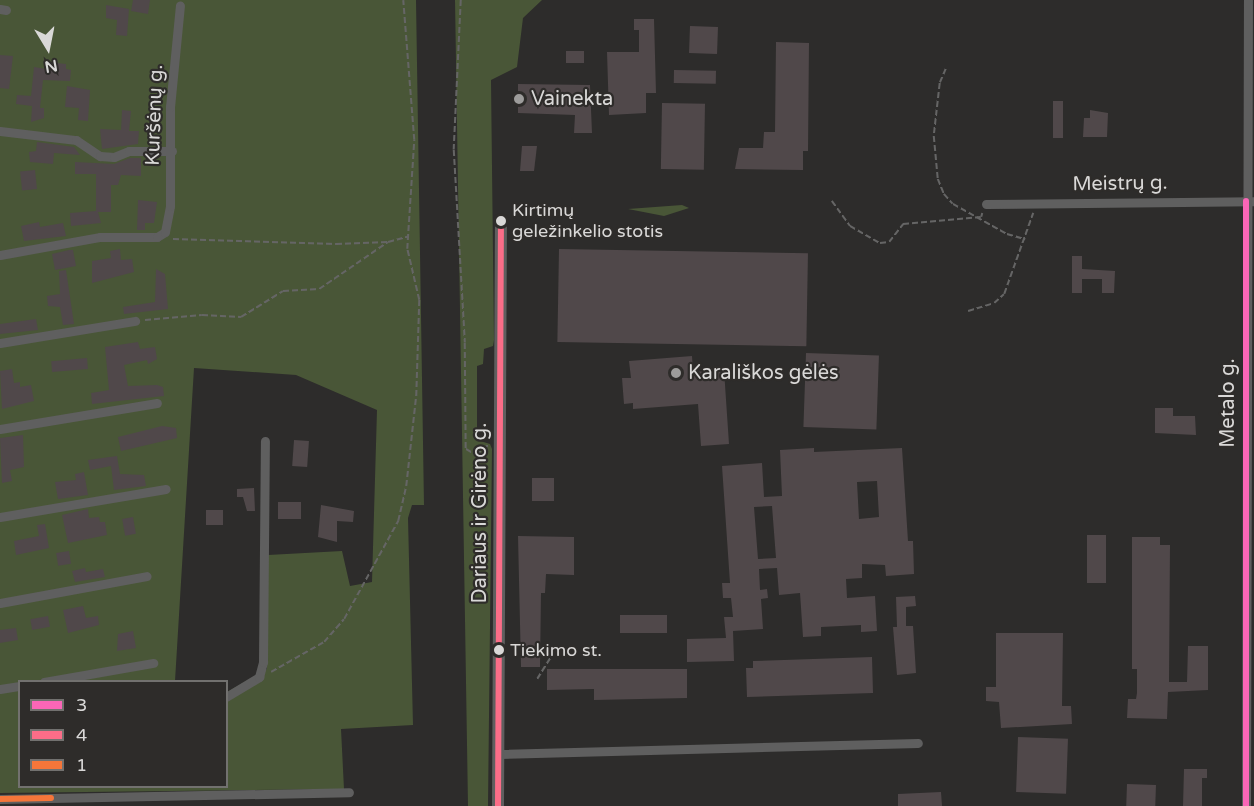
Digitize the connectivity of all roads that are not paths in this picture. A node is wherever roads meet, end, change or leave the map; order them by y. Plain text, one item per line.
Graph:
1 (1248, 0) edge
2 (180, 5) dead end
3 (0, 131) edge
4 (172, 151) junction
5 (1250, 201) edge
6 (986, 204) road end
7 (501, 221) dead end
8 (0, 255) edge
9 (135, 321) road end
10 (0, 343) edge
11 (157, 402) dead end
12 (0, 429) edge
13 (265, 441) dead end
14 (166, 489) dead end
15 (0, 517) edge
16 (147, 576) dead end
17 (0, 603) edge
18 (153, 663) dead end
19 (50, 680) edge
20 (18, 686) edge
21 (0, 689) edge
22 (228, 696) edge
23 (918, 743) dead end
24 (498, 754) junction
25 (164, 791) edge
26 (349, 792) dead end
27 (0, 799) edge
28 (498, 806) edge
29 (1245, 806) edge

1 - 5 street, Metalo g.
2 - 4 street, Kuršėnų g.
3 - 4 street
4 - 8 street, Kuršėnų g.
5 - 6 street, Meistrų g.
5 - 29 street, Metalo g.
7 - 24 street, Dariaus ir Girėno g.
9 - 10 street
11 - 12 street
13 - 22 street
14 - 15 street
16 - 17 street
18 - 19 street
20 - 21 street
23 - 24 street
24 - 28 street, Dariaus ir Girėno g.
25 - 26 street
25 - 27 street

